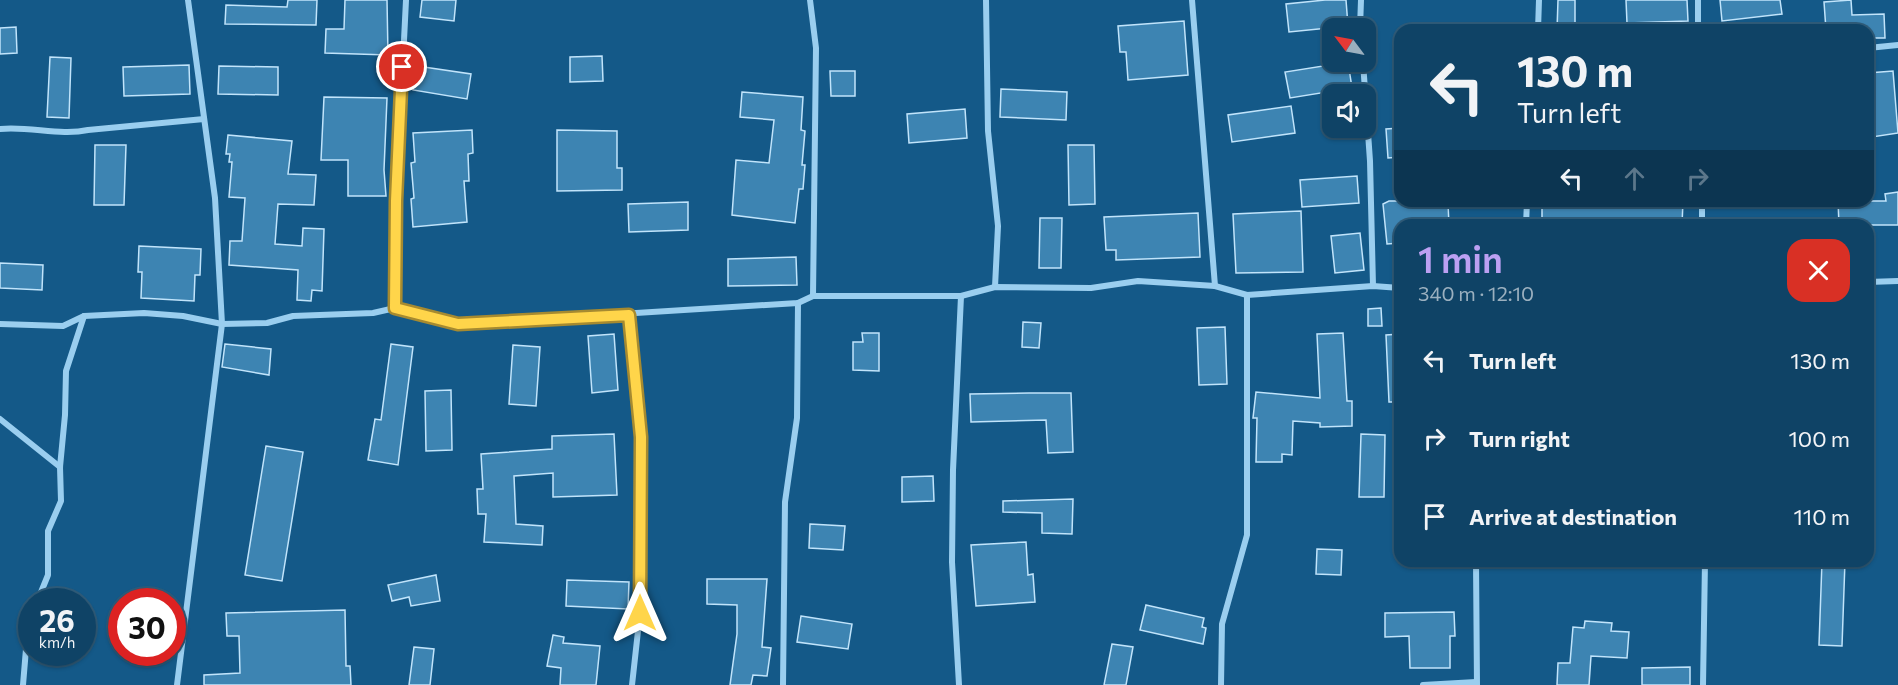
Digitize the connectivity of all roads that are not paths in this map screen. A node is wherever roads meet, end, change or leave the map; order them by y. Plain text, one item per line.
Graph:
1 (188, 0) edge
2 (406, 0) edge
3 (810, 0) edge
4 (986, 0) edge
5 (1192, 0) edge
6 (1361, 0) edge
7 (1539, 0) edge
8 (1698, 0) edge
9 (1360, 18) edge
10 (1538, 24) edge
11 (1698, 24) edge
12 (1898, 45) edge
13 (1874, 47) edge
14 (1364, 72) edge
15 (204, 119) junction
16 (0, 129) edge
17 (1898, 280) edge
18 (1874, 282) edge
19 (1215, 286) junction
20 (1373, 286) junction
21 (995, 287) junction
22 (1394, 288) edge
23 (1248, 295) junction
24 (813, 296) junction
25 (961, 296) junction
26 (798, 303) junction
27 (395, 308) junction
28 (629, 315) junction
29 (84, 316) junction
30 (0, 324) edge
31 (222, 324) junction
32 (0, 419) edge
33 (60, 467) junction
34 (1476, 567) edge
35 (1705, 567) edge
36 (43, 588) edge
37 (24, 666) edge
38 (1477, 684) edge
39 (23, 685) edge
40 (177, 685) edge
41 (632, 685) edge
42 (783, 685) edge
43 (959, 685) edge
44 (1221, 685) edge
45 (1423, 685) edge
46 (1703, 685) edge

1 - 15 street
2 - 27 street
3 - 24 street
4 - 21 street
5 - 19 street
6 - 9 street
7 - 10 street
8 - 11 street
12 - 13 street
14 - 20 street
15 - 16 street
15 - 31 street
17 - 18 street
19 - 21 street
19 - 23 street
20 - 22 street
20 - 23 street
21 - 25 street
23 - 44 street
24 - 25 street
24 - 26 street
25 - 43 street
26 - 28 street
26 - 42 street
27 - 28 street
27 - 31 street
28 - 41 street
29 - 30 street
29 - 31 street
29 - 33 street
31 - 40 street
32 - 33 street
33 - 36 street
34 - 38 street
35 - 46 street
37 - 39 street
38 - 45 street

